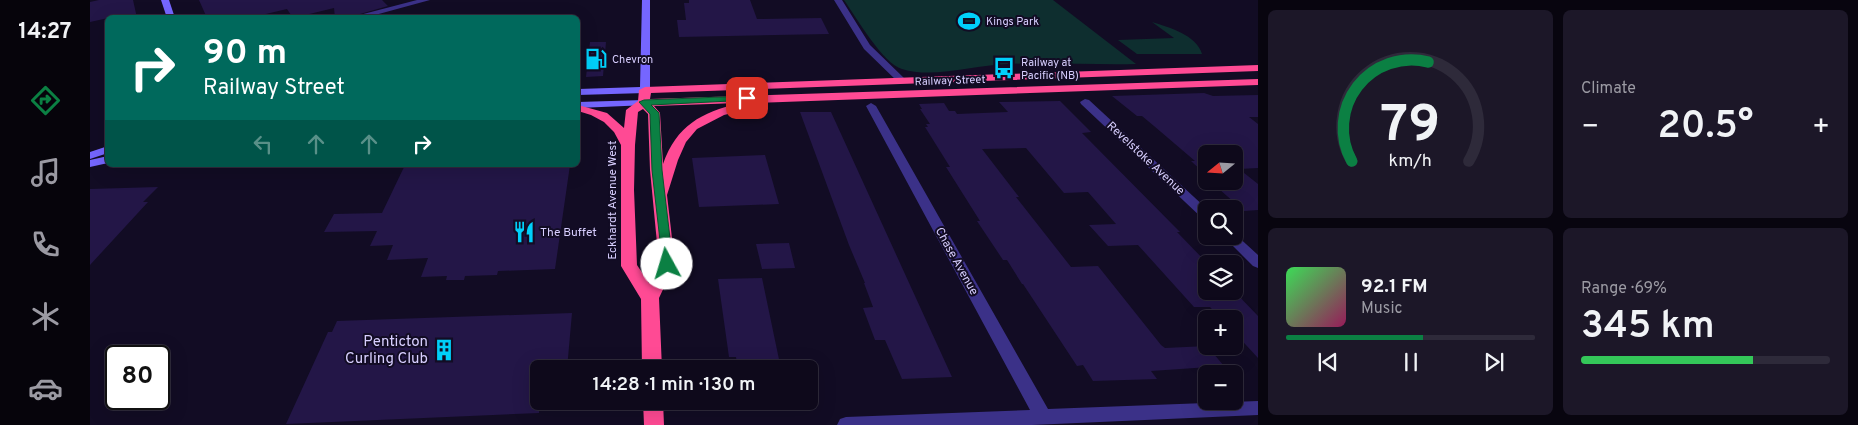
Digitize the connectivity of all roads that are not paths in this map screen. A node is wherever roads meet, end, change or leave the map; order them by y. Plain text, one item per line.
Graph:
1 (165, 0) edge
2 (426, 0) edge
3 (646, 0) edge
4 (838, 0) edge
5 (170, 15) edge
6 (364, 15) edge
7 (1258, 68) edge
8 (902, 82) junction
9 (1258, 82) edge
10 (580, 92) edge
11 (644, 96) junction
12 (781, 99) junction
13 (1085, 102) dead end
14 (580, 106) edge
15 (871, 106) dead end
16 (580, 107) edge
17 (628, 145) junction
18 (105, 150) edge
19 (90, 156) edge
20 (105, 160) edge
21 (90, 164) edge
22 (660, 197) junction
23 (1198, 208) edge
24 (1239, 245) edge
25 (1258, 263) edge
26 (650, 298) junction
27 (652, 360) edge
28 (1258, 408) edge
29 (653, 410) edge
30 (1043, 416) junction
31 (654, 425) edge
32 (846, 425) edge

1 - 5 street
2 - 6 street
3 - 11 street
4 - 8 street
7 - 8 highway, Railway Street
8 - 11 highway, Railway Street
9 - 12 highway, Railway Street
10 - 11 street
11 - 12 highway, Railway Street
11 - 14 street
11 - 17 highway, Eckhardt Avenue West
11 - 22 highway
12 - 22 highway
13 - 23 street, Revelstoke Avenue
15 - 30 street, Chase Avenue
16 - 17 highway
17 - 26 highway, Eckhardt Avenue West
18 - 19 street
20 - 21 street
22 - 26 highway
24 - 25 street
26 - 27 highway
28 - 30 street
29 - 31 highway
30 - 32 street

